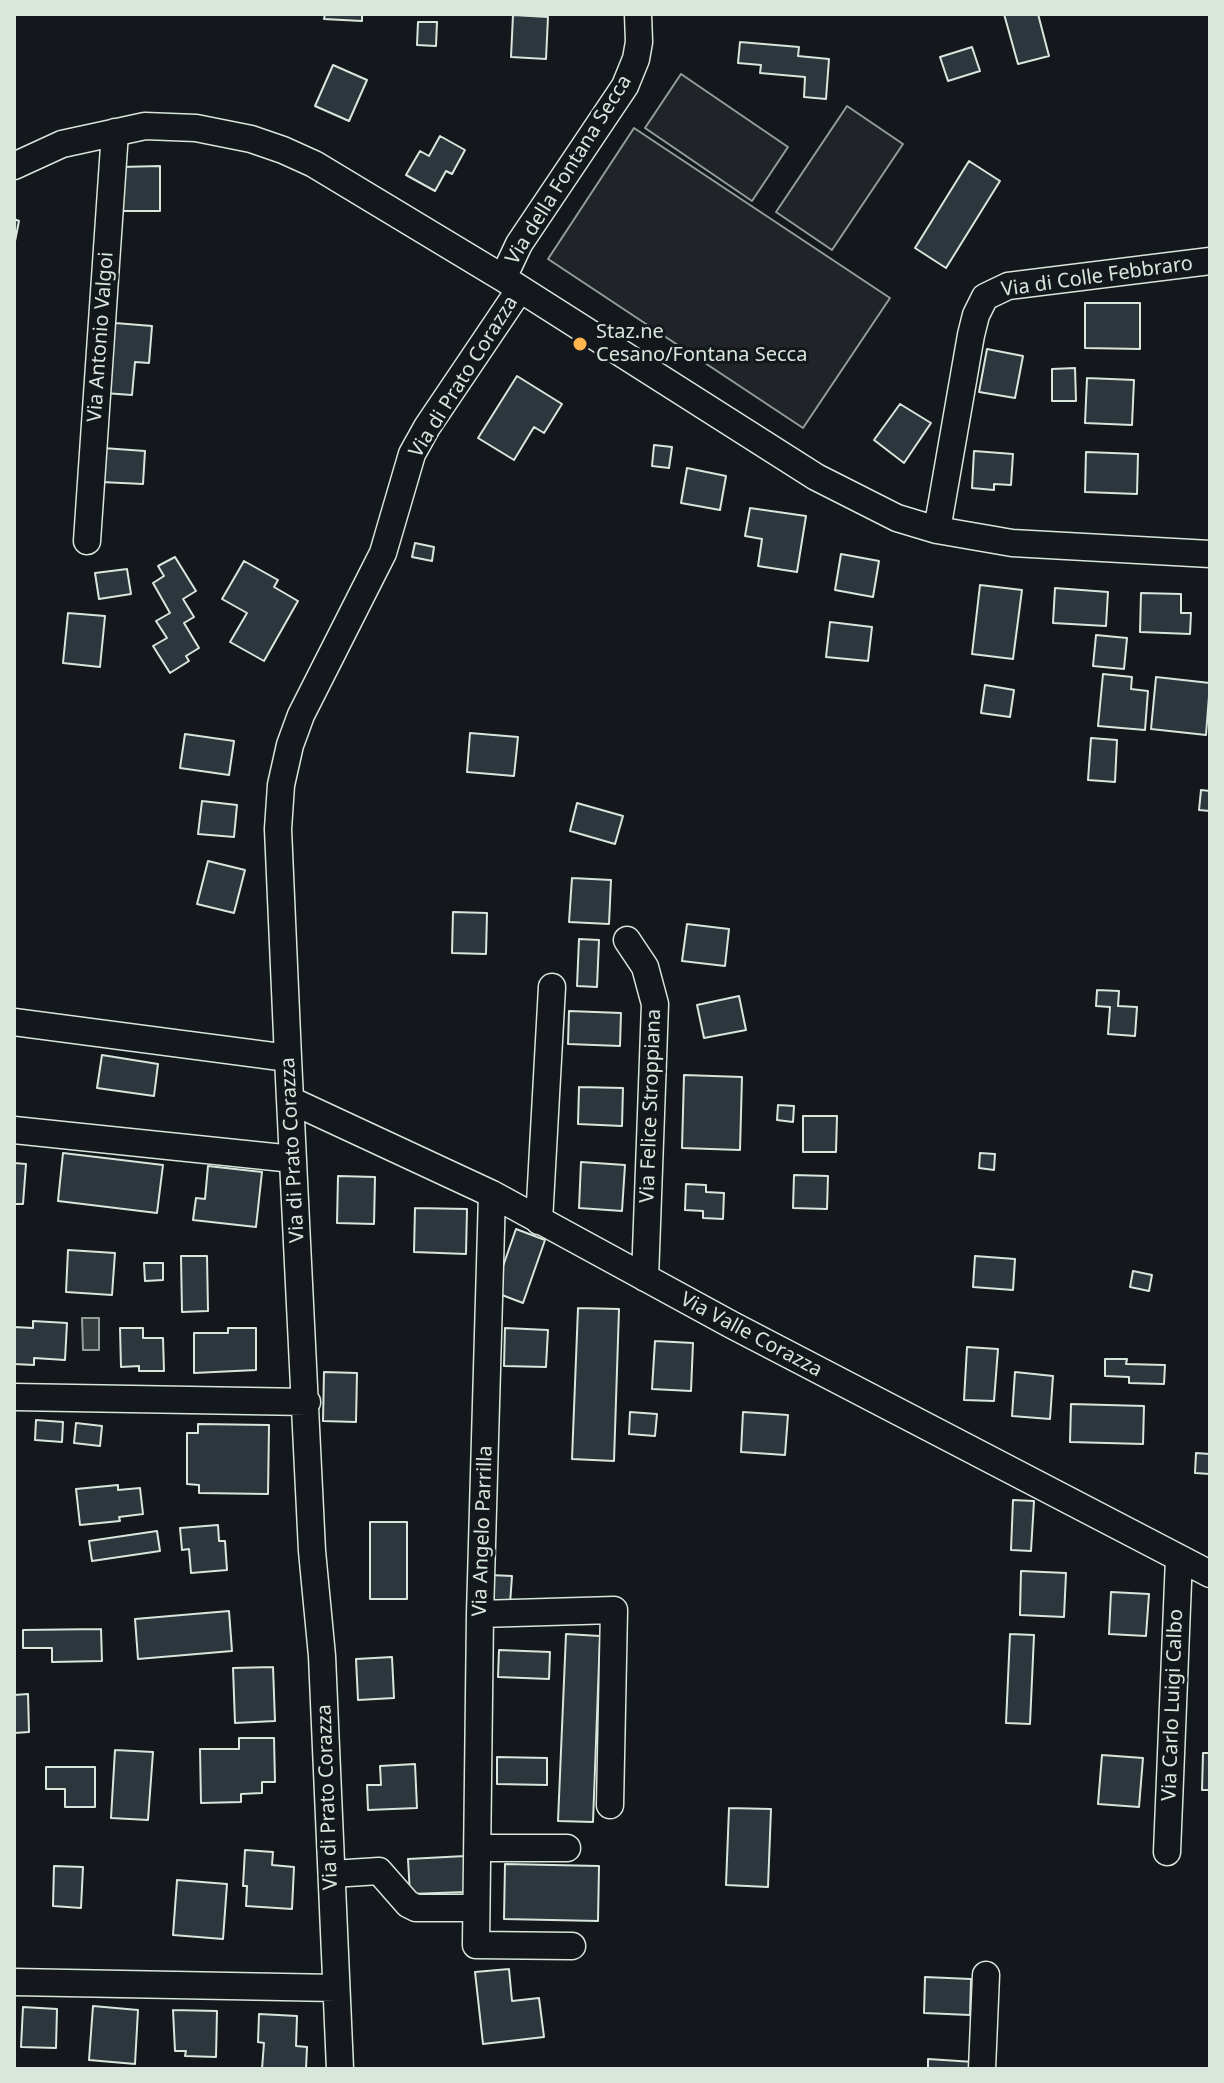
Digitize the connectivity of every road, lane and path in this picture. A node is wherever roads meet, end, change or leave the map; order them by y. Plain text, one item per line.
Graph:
1 (638, 14) edge
2 (115, 132) junction
3 (14, 166) edge
4 (1210, 261) edge
5 (511, 283) junction
6 (937, 530) junction
7 (87, 541) dead end
8 (1210, 554) edge
9 (627, 940) dead end
10 (552, 987) dead end
11 (14, 1022) edge
12 (288, 1058) junction
13 (290, 1100) junction
14 (14, 1130) edge
15 (293, 1159) junction
16 (492, 1194) junction
17 (539, 1221) junction
18 (645, 1278) junction
19 (14, 1397) edge
20 (307, 1402) junction
21 (1179, 1558) junction
22 (1210, 1574) edge
23 (480, 1614) junction
24 (610, 1805) dead end
25 (515, 1831) dead end
26 (478, 1840) junction
27 (567, 1848) dead end
28 (1167, 1852) dead end
29 (332, 1874) junction
30 (476, 1908) junction
31 (572, 1946) dead end
32 (986, 1975) dead end
33 (14, 1982) edge
34 (336, 1988) junction
35 (340, 2069) edge
36 (982, 2069) edge

1 - 5 street, Via della Fontana Secca
2 - 3 street
2 - 5 street
2 - 7 street, Via Antonio Valgoi
4 - 6 street, Via di Colle Febbraro
5 - 6 street
5 - 12 street, Via di Prato Corazza
6 - 8 street
9 - 18 street, Via Felice Stroppiana
10 - 17 street
11 - 12 street
12 - 13 street, Via di Prato Corazza
13 - 15 street, Via di Prato Corazza
13 - 16 street, Via Valle Corazza
14 - 15 street
15 - 20 street, Via di Prato Corazza
16 - 17 street, Via Valle Corazza
16 - 23 street, Via Angelo Parrilla
17 - 18 street, Via Valle Corazza
18 - 21 street, Via Valle Corazza
19 - 20 street
20 - 29 street, Via di Prato Corazza
21 - 22 street, Via Valle Corazza
21 - 28 street, Via Carlo Luigi Calbo
23 - 24 street
23 - 26 street, Via Angelo Parrilla
25 - 26 street
26 - 27 street
26 - 30 street, Via Angelo Parrilla
29 - 30 street
29 - 34 street, Via di Prato Corazza
30 - 31 street, Via Angelo Parrilla
32 - 36 street
33 - 34 street
34 - 35 street, Via di Prato Corazza

